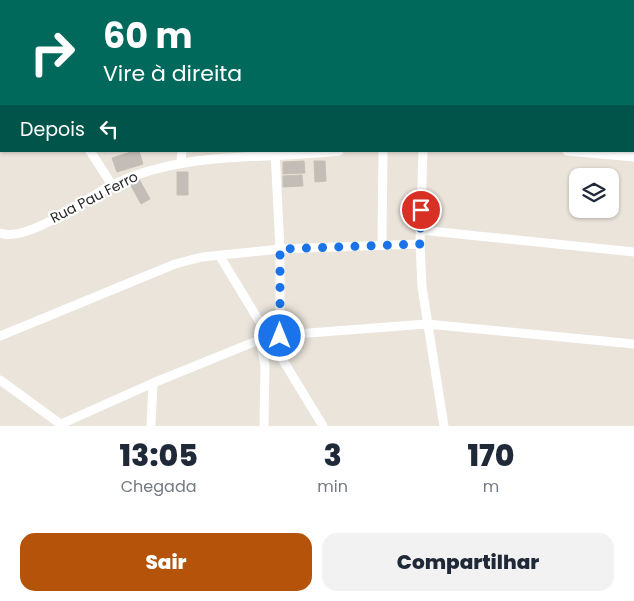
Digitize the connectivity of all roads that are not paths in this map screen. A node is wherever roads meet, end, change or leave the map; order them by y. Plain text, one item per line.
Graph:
1 (91, 152) edge
2 (182, 152) edge
3 (307, 152) edge
4 (383, 152) edge
5 (423, 152) edge
6 (584, 152) edge
7 (275, 153) edge
8 (601, 153) edge
9 (634, 157) edge
10 (181, 162) junction
11 (112, 185) junction
12 (420, 230) junction
13 (0, 233) edge
14 (382, 243) junction
15 (420, 244) junction
16 (280, 249) junction
17 (634, 252) edge
18 (219, 255) junction
19 (427, 324) junction
20 (0, 336) edge
21 (280, 336) junction
22 (264, 338) junction
23 (634, 344) edge
24 (0, 380) edge
25 (153, 383) junction
26 (62, 425) edge
27 (151, 426) edge
28 (264, 426) edge
29 (322, 426) edge
30 (444, 426) edge

1 - 11 street
2 - 10 street
3 - 7 street, Rua Pau Ferro
4 - 14 street
5 - 12 street
6 - 8 street
7 - 10 street, Rua Pau Ferro
7 - 16 street
8 - 9 street
10 - 11 street, Rua Pau Ferro
11 - 13 street, Rua Pau Ferro
12 - 15 street
12 - 17 street
14 - 15 street
14 - 16 street
15 - 19 street
16 - 18 street
16 - 21 street
18 - 20 street
18 - 22 street
19 - 21 street
19 - 23 street
19 - 30 street
21 - 22 street
22 - 25 street
22 - 28 street
22 - 29 street
24 - 26 street
25 - 26 street
25 - 27 street

